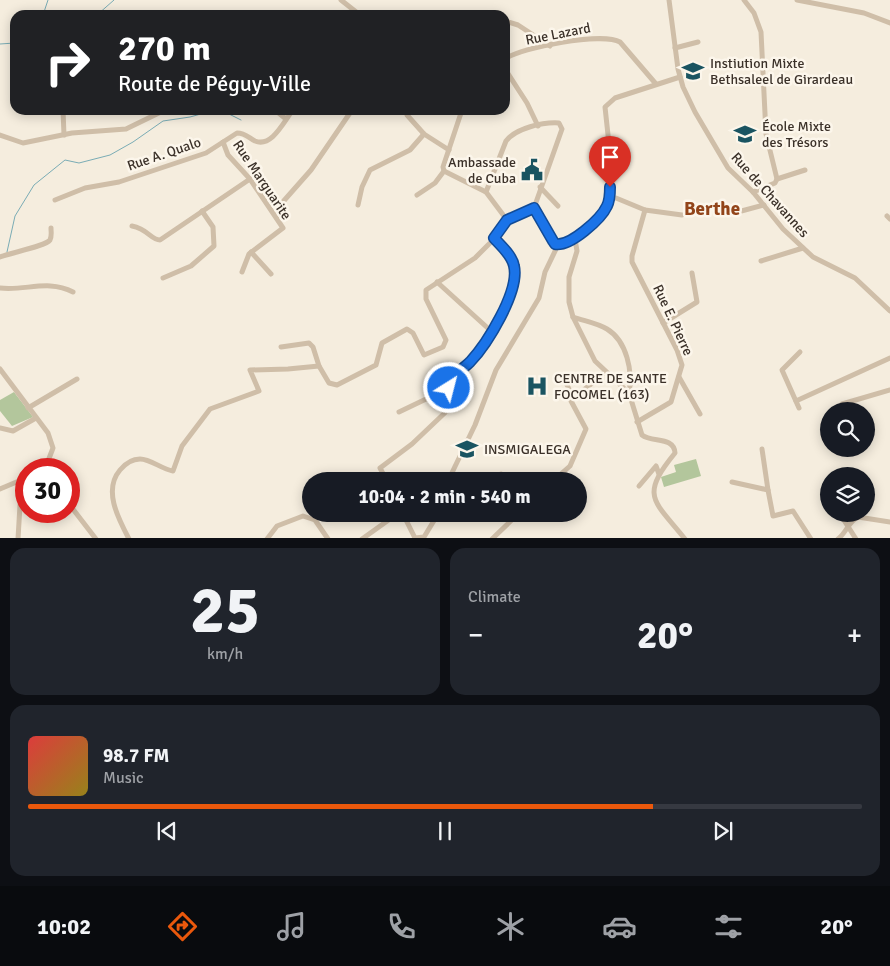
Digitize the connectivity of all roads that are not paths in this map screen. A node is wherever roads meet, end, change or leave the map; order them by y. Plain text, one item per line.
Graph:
1 (341, 0) edge
2 (676, 0) edge
3 (744, 0) edge
4 (797, 0) edge
5 (669, 1) edge
6 (354, 10) edge
7 (510, 23) edge
8 (890, 23) edge
9 (698, 42) dead end
10 (550, 46) junction
11 (675, 48) junction
12 (510, 57) edge
13 (510, 77) edge
14 (680, 77) junction
15 (656, 84) junction
16 (63, 115) edge
17 (155, 115) edge
18 (281, 115) edge
19 (289, 115) edge
20 (349, 115) edge
21 (407, 115) dead end
22 (460, 115) edge
23 (286, 119) junction
24 (538, 126) junction
25 (424, 134) junction
26 (64, 135) junction
27 (0, 136) edge
28 (223, 142) junction
29 (449, 150) junction
30 (444, 170) junction
31 (805, 170) dead end
32 (250, 179) junction
33 (777, 179) junction
34 (540, 187) junction
35 (486, 192) junction
36 (753, 192) junction
37 (418, 195) dead end
38 (610, 198) junction
39 (54, 200) dead end
40 (280, 204) dead end
41 (358, 205) dead end
42 (764, 205) junction
43 (558, 206) dead end
44 (534, 208) junction
45 (645, 210) junction
46 (202, 212) junction
47 (734, 213) dead end
48 (682, 215) dead end
49 (507, 220) junction
50 (132, 226) dead end
51 (51, 228) dead end
52 (494, 238) junction
53 (575, 239) junction
54 (558, 245) junction
55 (803, 248) junction
56 (251, 252) junction
57 (0, 257) edge
58 (761, 261) dead end
59 (242, 272) dead end
60 (692, 273) dead end
61 (272, 274) dead end
62 (163, 278) dead end
63 (437, 282) junction
64 (0, 288) edge
65 (73, 292) dead end
66 (890, 311) edge
67 (573, 317) junction
68 (663, 324) junction
69 (491, 331) junction
70 (281, 347) dead end
71 (800, 352) dead end
72 (890, 358) edge
73 (319, 366) junction
74 (0, 369) edge
75 (605, 372) junction
76 (563, 377) dead end
77 (679, 377) junction
78 (77, 379) dead end
79 (449, 388) junction
80 (890, 390) edge
81 (629, 393) junction
82 (573, 397) junction
83 (796, 401) junction
84 (849, 402) edge
85 (28, 408) junction
86 (798, 408) dead end
87 (399, 412) dead end
88 (700, 414) dead end
89 (36, 418) junction
90 (637, 422) junction
91 (0, 428) edge
92 (762, 449) dead end
93 (49, 458) edge
94 (382, 472) edge
95 (452, 472) edge
96 (563, 472) edge
97 (659, 474) junction
98 (732, 482) dead end
99 (15, 483) edge
100 (639, 486) dead end
101 (0, 489) edge
102 (768, 490) junction
103 (80, 518) edge
104 (385, 522) edge
105 (407, 522) edge
106 (433, 522) edge
107 (509, 522) edge
108 (845, 522) edge
109 (890, 522) edge
110 (19, 523) edge
111 (849, 528) junction
112 (682, 537) edge
113 (18, 538) edge
114 (96, 538) edge
115 (129, 538) edge
116 (267, 538) edge
117 (328, 538) edge
118 (362, 538) edge
119 (415, 538) edge
120 (492, 538) edge
121 (811, 538) edge
122 (838, 538) edge
123 (856, 538) edge

1 - 6 street
2 - 5 street
3 - 33 street
4 - 8 street
5 - 11 street, Rue de Chavannes
7 - 10 street
9 - 11 street
10 - 12 street, Rue Lazard
10 - 15 street, Rue Lazard
11 - 14 street, Rue de Chavannes
13 - 24 street
14 - 15 street
14 - 36 street, Rue de Chavannes
15 - 38 street
16 - 26 street
17 - 26 street
18 - 23 street
19 - 23 street, Rue A. Qualo
20 - 40 street
21 - 25 street
22 - 29 street
23 - 28 street, Rue A. Qualo
24 - 34 street
24 - 35 street
25 - 29 street
25 - 41 street
26 - 27 street
28 - 32 street, Rue Marguarite
28 - 39 street, Rue A. Qualo
29 - 30 street
30 - 35 street
30 - 37 street
31 - 33 street
32 - 46 street
32 - 56 street, Rue Marguarite
33 - 36 street
34 - 43 street
34 - 44 street
35 - 49 street
36 - 42 street, Rue de Chavannes
38 - 45 street
38 - 53 street
42 - 47 street
42 - 55 street, Rue de Chavannes
44 - 49 street
44 - 54 street
45 - 48 street
45 - 68 street, Rue E. Pierre
46 - 50 street
46 - 62 street
49 - 52 street
51 - 57 street
52 - 63 street
52 - 69 street
53 - 54 street
53 - 67 street
54 - 95 street
55 - 58 street
55 - 66 street, Rue de Chavannes
56 - 59 street, Rue Marguarite
56 - 61 street
60 - 68 street
63 - 69 street
63 - 73 street
64 - 65 street
67 - 75 street
67 - 81 street
68 - 77 street, Rue E. Pierre
69 - 79 street
70 - 73 street
71 - 83 street
72 - 83 street
73 - 115 street
74 - 85 street
75 - 81 street
75 - 82 street
76 - 82 street
77 - 88 street
77 - 90 street, Rue E. Pierre
78 - 85 street
79 - 87 street
79 - 94 street
80 - 84 street
81 - 90 street
82 - 96 street
83 - 86 street
85 - 89 street
89 - 91 street
89 - 93 street
90 - 97 street
92 - 102 street
97 - 100 street
97 - 112 street
98 - 102 street
99 - 101 street
102 - 121 street
103 - 114 street
104 - 118 street
105 - 119 street
106 - 119 street
107 - 120 street
108 - 111 street
109 - 111 street
110 - 113 street
111 - 122 street
111 - 123 street
116 - 117 street

